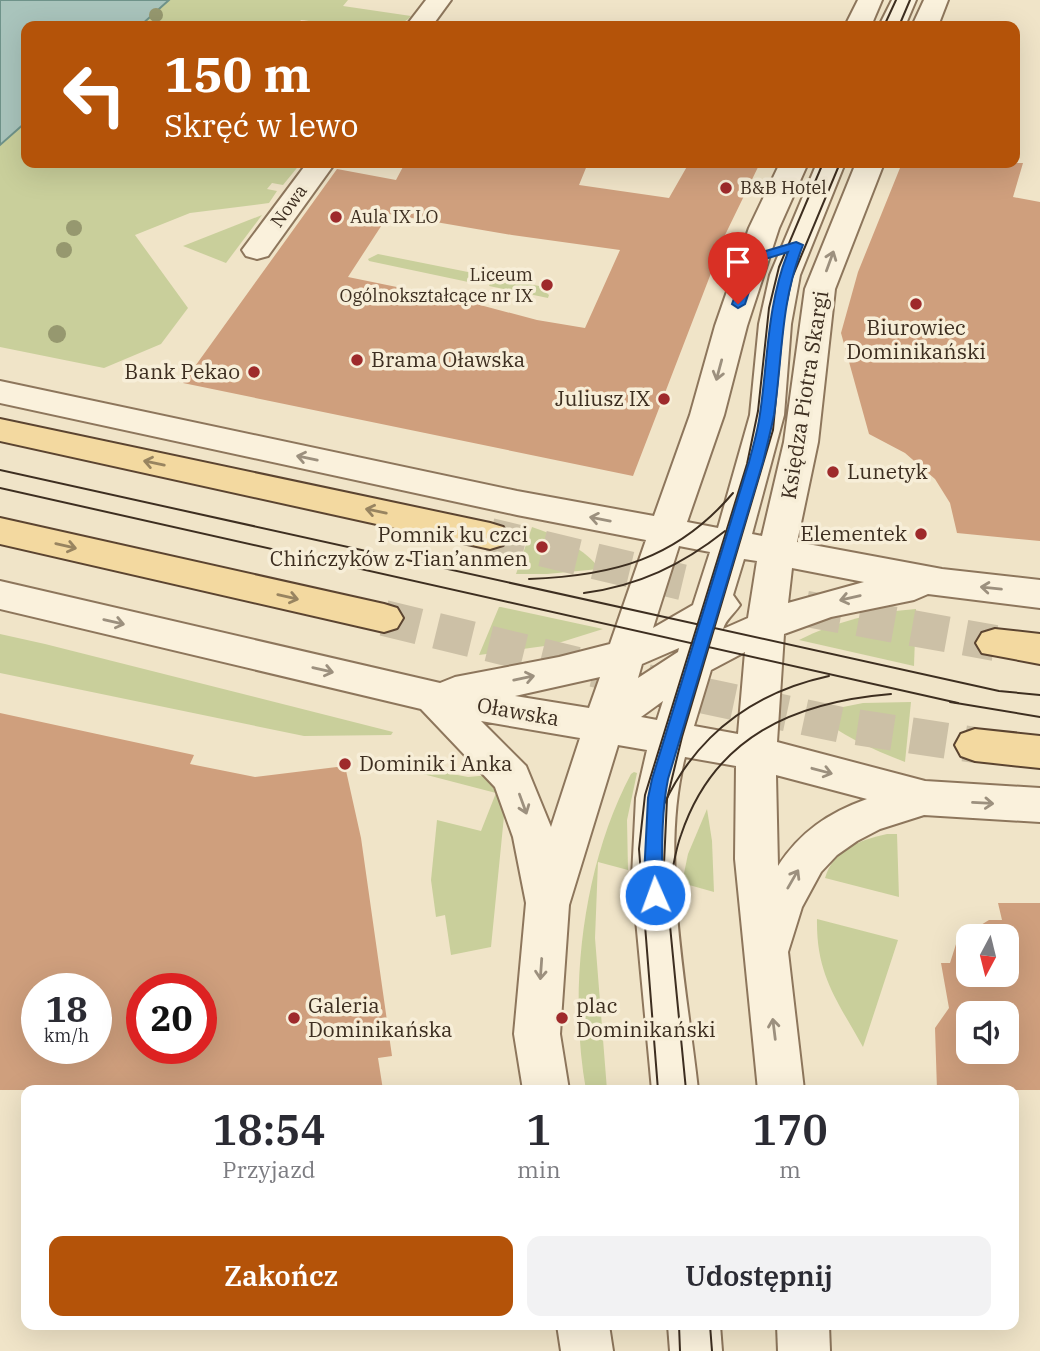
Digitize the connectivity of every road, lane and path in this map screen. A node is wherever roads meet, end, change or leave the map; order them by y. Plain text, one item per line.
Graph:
1 (439, 0) edge
2 (870, 0) edge
3 (904, 0) edge
4 (423, 21) edge
5 (860, 21) edge
6 (894, 21) edge
7 (317, 168) edge
8 (792, 168) edge
9 (829, 168) edge
10 (868, 168) edge
11 (796, 245) junction
12 (257, 250) dead end
13 (754, 259) junction
14 (0, 392) edge
15 (0, 429) edge
16 (0, 531) edge
17 (667, 532) junction
18 (490, 536) tunnel mouth
19 (732, 543) junction
20 (777, 551) junction
21 (942, 583) junction
22 (1040, 594) edge
23 (0, 595) edge
24 (710, 614) junction
25 (384, 618) tunnel mouth
26 (766, 624) junction
27 (995, 643) tunnel mouth
28 (1040, 649) edge
29 (628, 654) junction
30 (696, 658) junction
31 (433, 697) junction
32 (602, 727) junction
33 (671, 739) junction
34 (975, 746) tunnel mouth
35 (1040, 752) edge
36 (756, 754) junction
37 (925, 798) junction
38 (1040, 805) edge
39 (547, 905) junction
40 (767, 967) junction
41 (545, 1085) edge
42 (674, 1085) edge
43 (780, 1085) edge
44 (584, 1330) edge
45 (694, 1330) edge
46 (803, 1330) edge
47 (587, 1351) edge
48 (696, 1351) edge
49 (804, 1351) edge

1 - 4 street
2 - 5 street
3 - 6 street
7 - 12 street, Nowa
8 - 13 street
9 - 11 street
20 -> 10 street, Księdza Piotra Skargi
11 - 13 street
11 - 19 street
13 -> 17 street
17 -> 14 street
18 -> 15 main road
16 -> 25 main road
17 - 19 street
17 - 29 street
19 - 20 street
19 - 24 street
20 - 21 street
20 - 24 street
20 - 26 street, Księdza Piotra Skargi
22 -> 21 street
21 -> 26 street
23 -> 31 street, Oławska
24 - 29 street
24 - 30 street
26 - 30 street
26 - 36 street, Księdza Piotra Skargi
27 - 28 main road
31 -> 29 street
29 - 32 street
30 - 32 street
30 - 33 street
31 - 32 street, Oławska
31 -> 39 street
32 - 33 street, Oławska
32 - 39 street
33 - 36 street, Oławska
33 - 42 street
34 - 35 main road
36 -> 37 street, Oławska
36 - 40 street, Księdza Piotra Skargi
37 -> 38 street, Oławska
40 -> 37 street
39 -> 41 street
43 -> 40 street, Księdza Piotra Skargi
44 - 47 street
45 - 48 street
46 - 49 street

